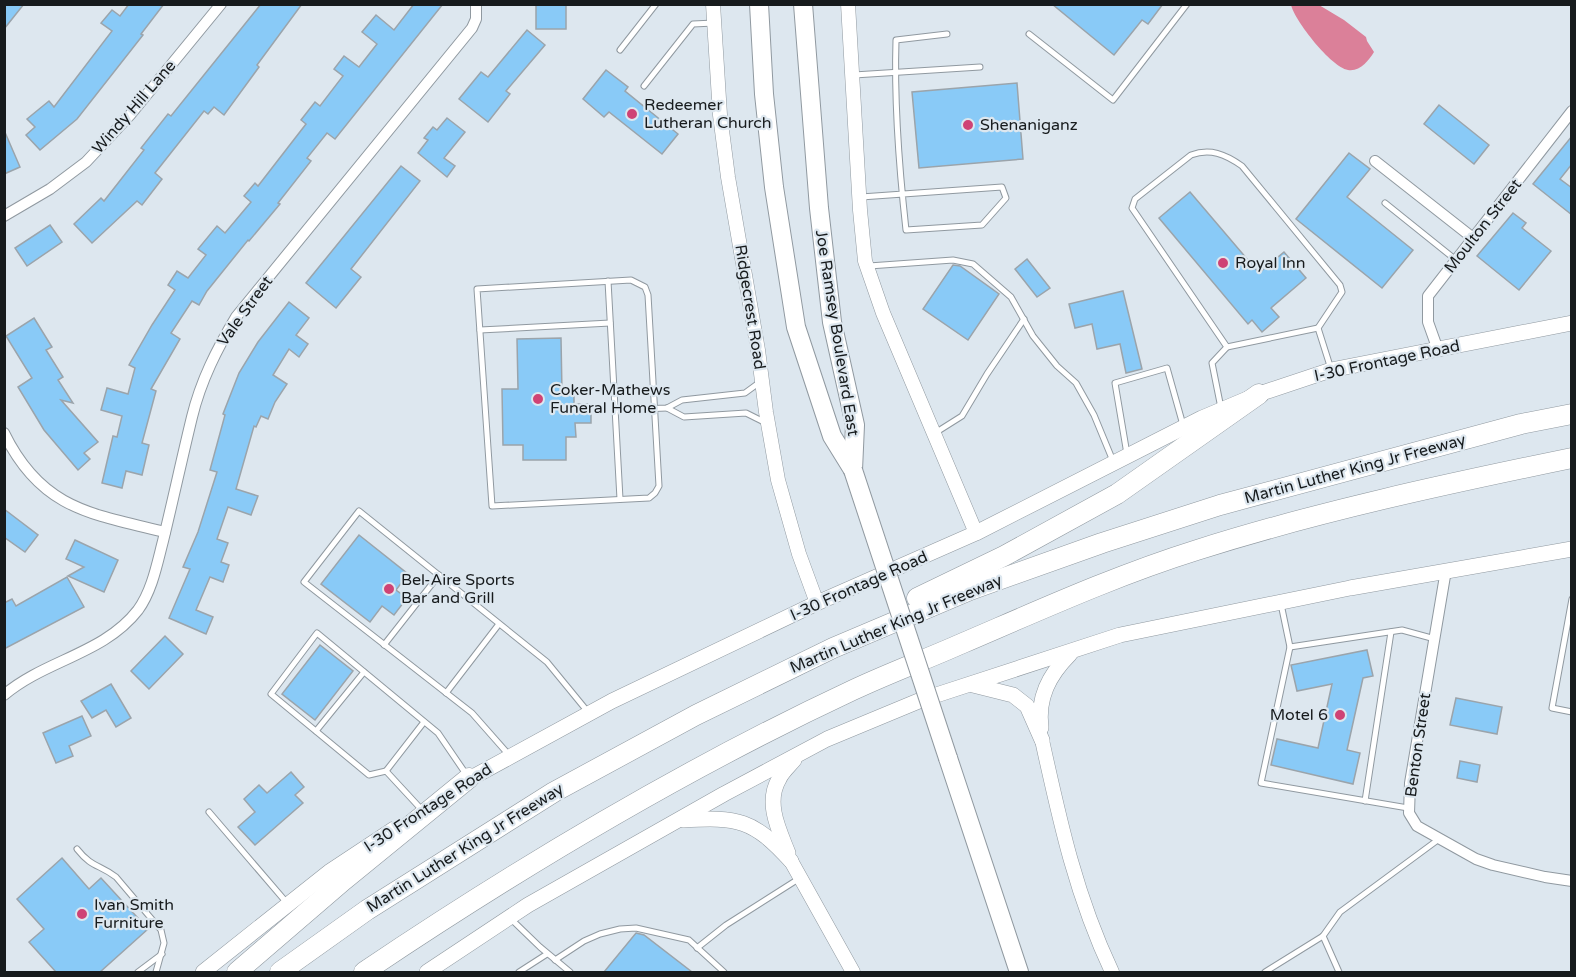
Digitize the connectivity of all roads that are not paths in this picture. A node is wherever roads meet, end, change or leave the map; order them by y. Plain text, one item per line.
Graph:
1 (220, 4) edge
2 (476, 4) edge
3 (656, 4) edge
4 (712, 4) edge
5 (759, 4) edge
6 (803, 4) edge
7 (848, 4) edge
8 (1187, 4) edge
9 (714, 23) junction
10 (947, 34) dead end
11 (1029, 34) dead end
12 (620, 50) dead end
13 (980, 68) dead end
14 (895, 73) junction
15 (852, 75) junction
16 (644, 86) dead end
17 (1572, 111) edge
18 (1374, 161) dead end
19 (902, 194) junction
20 (859, 198) junction
21 (1385, 203) dead end
22 (4, 216) edge
23 (1473, 238) junction
24 (1456, 260) junction
25 (867, 266) junction
26 (608, 281) junction
27 (1024, 320) junction
28 (610, 323) junction
29 (1572, 323) edge
30 (1318, 328) junction
31 (480, 330) junction
32 (1227, 347) junction
33 (1438, 350) junction
34 (1331, 370) junction
35 (762, 380) junction
36 (1259, 394) junction
37 (667, 408) junction
38 (654, 409) junction
39 (615, 410) junction
40 (1221, 410) junction
41 (1572, 414) edge
42 (768, 425) junction
43 (4, 433) edge
44 (934, 434) junction
45 (1186, 436) junction
46 (1127, 456) junction
47 (1572, 458) edge
48 (1113, 463) junction
49 (853, 470) junction
50 (620, 499) junction
51 (165, 532) junction
52 (976, 533) junction
53 (1572, 549) edge
54 (1446, 570) junction
55 (439, 576) junction
56 (1572, 599) edge
57 (1281, 602) junction
58 (817, 603) junction
59 (499, 624) junction
60 (1391, 632) junction
61 (1435, 639) junction
62 (384, 645) junction
63 (1290, 646) junction
64 (833, 648) junction
65 (1072, 652) junction
66 (364, 672) junction
67 (970, 684) junction
68 (446, 693) junction
69 (4, 695) edge
70 (1572, 712) edge
71 (590, 714) junction
72 (424, 722) junction
73 (316, 731) junction
74 (1042, 740) junction
75 (799, 755) junction
76 (510, 756) junction
77 (386, 771) junction
78 (469, 778) junction
79 (1365, 801) junction
80 (1410, 808) junction
81 (422, 810) junction
82 (209, 812) dead end
83 (680, 820) junction
84 (1439, 838) junction
85 (77, 849) dead end
86 (791, 861) junction
87 (800, 878) junction
88 (1572, 880) edge
89 (288, 904) junction
90 (510, 918) junction
91 (1323, 936) junction
92 (698, 948) junction
93 (162, 954) junction
94 (548, 954) junction
95 (555, 960) junction
96 (138, 972) edge
97 (156, 972) edge
98 (203, 972) edge
99 (237, 972) edge
100 (280, 972) edge
101 (364, 972) edge
102 (427, 972) edge
103 (519, 972) edge
104 (570, 972) edge
105 (723, 972) edge
106 (853, 972) edge
107 (1018, 972) edge
108 (1112, 972) edge
109 (1265, 972) edge
110 (1339, 972) edge

1 - 22 street, Windy Hill Lane
2 - 51 street, Vale Street
3 - 12 lane
4 - 9 street, Ridgecrest Road
5 - 49 highway, Joe Ramsey Boulevard East
6 - 49 highway, Joe Ramsey Boulevard East
7 - 15 street
8 - 11 lane
9 - 16 lane
9 - 35 street, Ridgecrest Road
10 - 14 lane
13 - 14 lane
14 - 15 lane
14 - 19 lane
15 - 20 street
17 - 23 street, Moulton Street
18 - 23 street
19 - 19 lane
19 - 20 lane
20 - 25 street
21 - 24 lane
23 - 24 street, Moulton Street
24 - 33 street, Moulton Street
25 - 27 lane
25 - 44 street
26 - 28 lane
26 - 31 lane
26 - 38 lane
27 - 44 lane
27 - 48 lane
28 - 31 lane
28 - 39 lane
29 - 33 main road, I-30 Frontage Road
30 - 32 lane
30 - 32 lane
30 - 34 lane
31 - 50 lane
32 - 40 lane
33 - 34 main road, I-30 Frontage Road
34 - 36 main road, I-30 Frontage Road
35 - 37 lane
35 - 42 street, Ridgecrest Road
36 - 40 main road, I-30 Frontage Road
36 - 45 highway
37 - 38 lane
37 - 42 lane
38 - 39 lane
38 - 50 lane
39 - 50 lane
40 - 45 main road, I-30 Frontage Road
41 - 64 highway, Martin Luther King Jr Freeway
42 - 58 street, Ridgecrest Road
43 - 51 street
44 - 52 street
45 - 46 main road, I-30 Frontage Road
45 - 46 lane
45 - 64 highway
46 - 48 main road, I-30 Frontage Road
47 - 101 highway
48 - 52 main road, I-30 Frontage Road
49 - 107 highway, bridge
51 - 69 street, Vale Street
52 - 58 main road, I-30 Frontage Road
53 - 54 main road
54 - 57 main road
54 - 61 street, Benton Street
55 - 59 lane
55 - 62 lane
55 - 62 lane
56 - 70 lane
57 - 63 lane
57 - 65 main road
58 - 71 main road, I-30 Frontage Road
59 - 68 lane
59 - 71 lane
60 - 61 lane
60 - 63 lane
60 - 79 lane
61 - 80 street, Benton Street
62 - 68 lane
63 - 79 lane
64 - 100 highway, Martin Luther King Jr Freeway
65 - 67 main road
65 - 74 main road
66 - 72 lane
66 - 73 lane
66 - 73 lane
67 - 74 main road
67 - 75 main road
68 - 76 lane
71 - 76 main road, I-30 Frontage Road
72 - 77 lane
72 - 78 lane
73 - 77 lane
74 - 108 street
75 - 83 main road
75 - 86 main road
76 - 78 main road, I-30 Frontage Road
77 - 81 lane
78 - 81 main road, I-30 Frontage Road
78 - 99 highway
79 - 80 lane
80 - 84 street, Benton Street
81 - 89 main road, I-30 Frontage Road
82 - 89 lane
83 - 86 main road
83 - 90 main road
84 - 88 street, Benton Street
84 - 91 lane
85 - 93 lane
86 - 87 street
87 - 92 lane
87 - 106 street
89 - 98 main road, I-30 Frontage Road
90 - 94 lane
90 - 102 main road
91 - 109 lane
91 - 110 lane
92 - 95 lane
92 - 105 lane
93 - 96 lane
93 - 97 lane
94 - 95 lane
94 - 103 lane
95 - 104 lane

